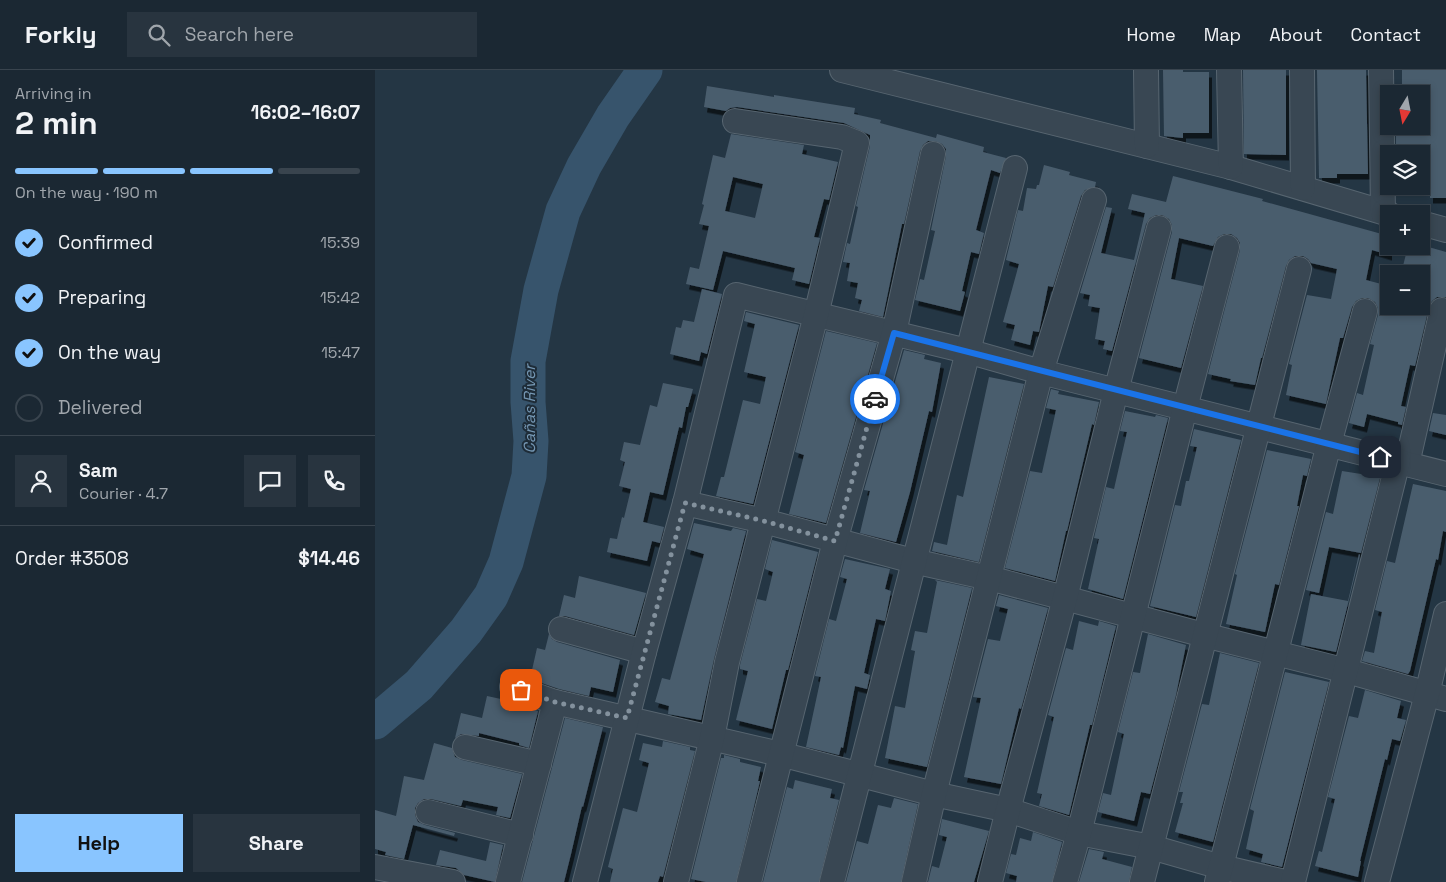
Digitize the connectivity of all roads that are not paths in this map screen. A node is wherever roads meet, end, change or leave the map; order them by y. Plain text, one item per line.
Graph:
1 (842, 70) edge
2 (1146, 70) edge
3 (1229, 70) edge
4 (1302, 70) edge
5 (1381, 70) edge
6 (735, 121) dead end
7 (1147, 146) junction
8 (933, 154) dead end
9 (1015, 168) dead end
10 (1231, 168) junction
11 (1303, 188) junction
12 (1094, 200) dead end
13 (1386, 205) edge
14 (1380, 211) edge
15 (1430, 226) edge
16 (1159, 228) dead end
17 (1446, 230) edge
18 (1227, 247) dead end
19 (1299, 269) dead end
20 (1442, 310) dead end
21 (1365, 311) dead end
22 (816, 315) junction
23 (894, 333) junction
24 (967, 351) junction
25 (1041, 372) junction
26 (1115, 391) junction
27 (1185, 408) junction
28 (1258, 426) junction
29 (1329, 444) junction
30 (1402, 463) junction
31 (1446, 474) edge
32 (685, 503) junction
33 (764, 521) junction
34 (835, 541) junction
35 (913, 561) junction
36 (989, 578) junction
37 (1065, 598) junction
38 (1134, 615) junction
39 (1445, 620) edge
40 (561, 629) dead end
41 (1204, 635) junction
42 (644, 652) junction
43 (1275, 652) junction
44 (1347, 671) junction
45 (512, 687) dead end
46 (1437, 696) edge
47 (555, 702) junction
48 (627, 718) junction
49 (713, 738) junction
50 (465, 747) dead end
51 (780, 754) junction
52 (539, 764) junction
53 (860, 776) junction
54 (934, 794) junction
55 (1008, 810) junction
56 (428, 812) dead end
57 (1079, 833) junction
58 (521, 835) junction
59 (1151, 847) junction
60 (375, 867) edge
61 (1219, 874) edge
62 (442, 881) edge
63 (507, 882) edge
64 (585, 882) edge
65 (676, 882) edge
66 (749, 882) edge
67 (832, 882) edge
68 (914, 882) edge
69 (990, 882) edge
70 (1065, 882) edge
71 (1142, 882) edge
72 (1285, 882) edge
73 (1293, 882) edge
74 (1377, 882) edge

1 - 7 street
2 - 7 street
3 - 10 street
4 - 11 street
5 - 13 street
6 - 22 street
7 - 10 street
8 - 23 street
9 - 24 street
10 - 11 street
11 - 14 street
12 - 25 street
15 - 17 street
16 - 26 street
18 - 27 street
19 - 28 street
20 - 30 street
21 - 29 street
22 - 23 street
22 - 32 street
22 - 33 street
23 - 24 street
23 - 34 street
24 - 25 street
24 - 35 street
25 - 26 street
25 - 36 street
26 - 27 street
26 - 37 street
27 - 28 street
27 - 38 street
28 - 29 street
28 - 41 street
29 - 30 street
29 - 43 street
30 - 31 street
30 - 44 street
32 - 33 street
32 - 42 street
33 - 34 street
33 - 49 street
34 - 35 street
34 - 51 street
35 - 36 street
35 - 53 street
36 - 37 street
36 - 54 street
37 - 38 street
37 - 55 street
38 - 41 street
38 - 57 street
39 - 46 street
40 - 42 street
41 - 43 street
41 - 59 street
42 - 48 street
43 - 44 street
43 - 61 street
44 - 46 street
44 - 73 street
45 - 47 street
46 - 74 street
47 - 48 street
47 - 52 street
48 - 49 street
48 - 64 street
49 - 51 street
49 - 65 street
50 - 52 street
51 - 53 street
51 - 66 street
52 - 58 street
53 - 54 street
53 - 67 street
54 - 55 street
54 - 68 street
55 - 57 street
55 - 69 street
56 - 58 street
57 - 59 street
57 - 70 street
58 - 63 street
59 - 61 street
59 - 71 street
60 - 62 street
61 - 72 street

